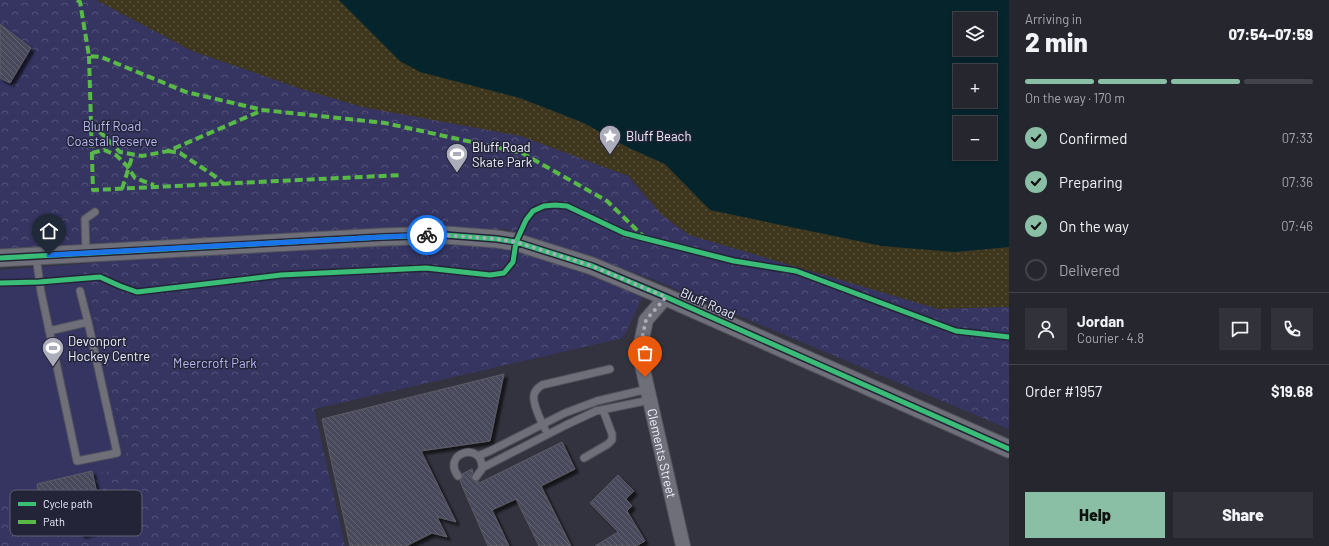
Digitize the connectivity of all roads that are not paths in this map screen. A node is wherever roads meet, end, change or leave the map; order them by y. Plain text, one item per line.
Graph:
1 (95, 212) dead end
2 (86, 253) junction
3 (36, 256) junction
4 (0, 258) edge
5 (80, 291) dead end
6 (666, 297) junction
7 (88, 322) junction
8 (49, 331) junction
9 (610, 369) dead end
10 (649, 395) junction
11 (603, 410) junction
12 (543, 425) junction
13 (547, 435) junction
14 (1009, 449) edge
15 (478, 456) junction
16 (584, 458) dead end
17 (482, 468) junction
18 (458, 476) dead end
19 (476, 477) dead end
20 (683, 546) edge

1 - 2 lane
2 - 3 street, Bluff Road
2 - 6 street, Bluff Road
3 - 4 street, Bluff Road
3 - 8 lane
5 - 7 lane
6 - 10 street, Clements Street
6 - 14 street, Bluff Road
7 - 8 lane
7 - 8 lane
9 - 12 lane
10 - 11 lane
10 - 12 lane
10 - 20 street, Clements Street
11 - 13 lane
11 - 16 lane
12 - 13 lane
12 - 15 lane
13 - 17 lane
15 - 17 lane
15 - 18 lane
17 - 19 lane

